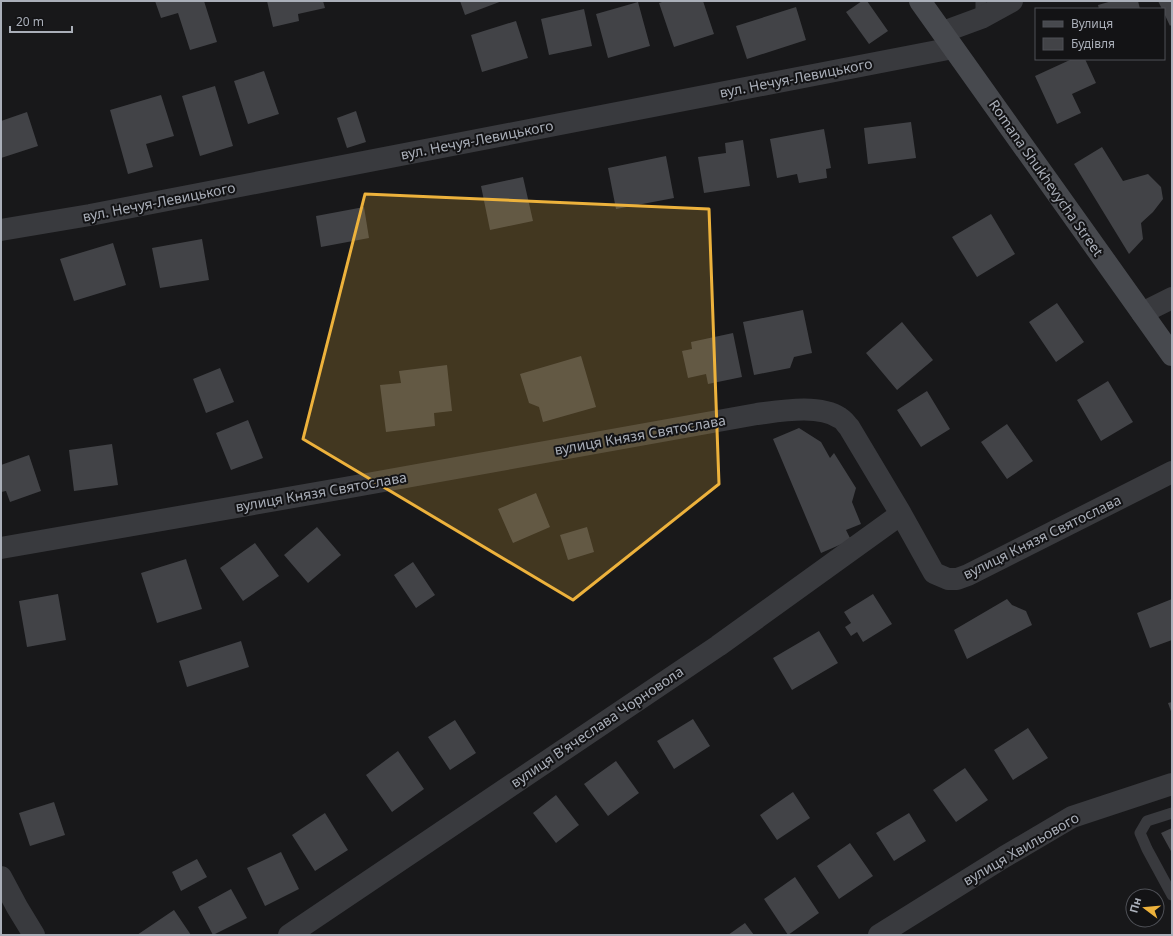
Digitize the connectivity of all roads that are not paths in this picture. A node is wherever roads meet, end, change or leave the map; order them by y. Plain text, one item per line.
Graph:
1 (920, 1) edge
2 (1012, 1) edge
3 (981, 9) edge
4 (948, 40) junction
5 (1, 230) edge
6 (1172, 298) edge
7 (1142, 313) junction
8 (1172, 355) edge
9 (1172, 472) edge
10 (901, 514) junction
11 (1, 548) edge
12 (1172, 784) edge
13 (1172, 813) edge
14 (1, 877) edge
15 (1172, 895) edge
16 (34, 935) edge
17 (289, 935) edge
18 (879, 935) edge

1 - 4 main road, Romana Shukhevycha Street
2 - 3 street, вул. Нечуя-Левицького
3 - 4 street, вул. Нечуя-Левицького
4 - 5 street, вул. Нечуя-Левицького
4 - 7 main road, Romana Shukhevycha Street
6 - 7 street
7 - 8 main road, Romana Shukhevycha Street
9 - 10 street, вулиця Князя Святослава
10 - 11 street, вулиця Князя Святослава
10 - 17 street, вулиця Вʼячеслава Чорновола
12 - 18 street, вулиця Хвильового
13 - 15 lane
14 - 16 street

